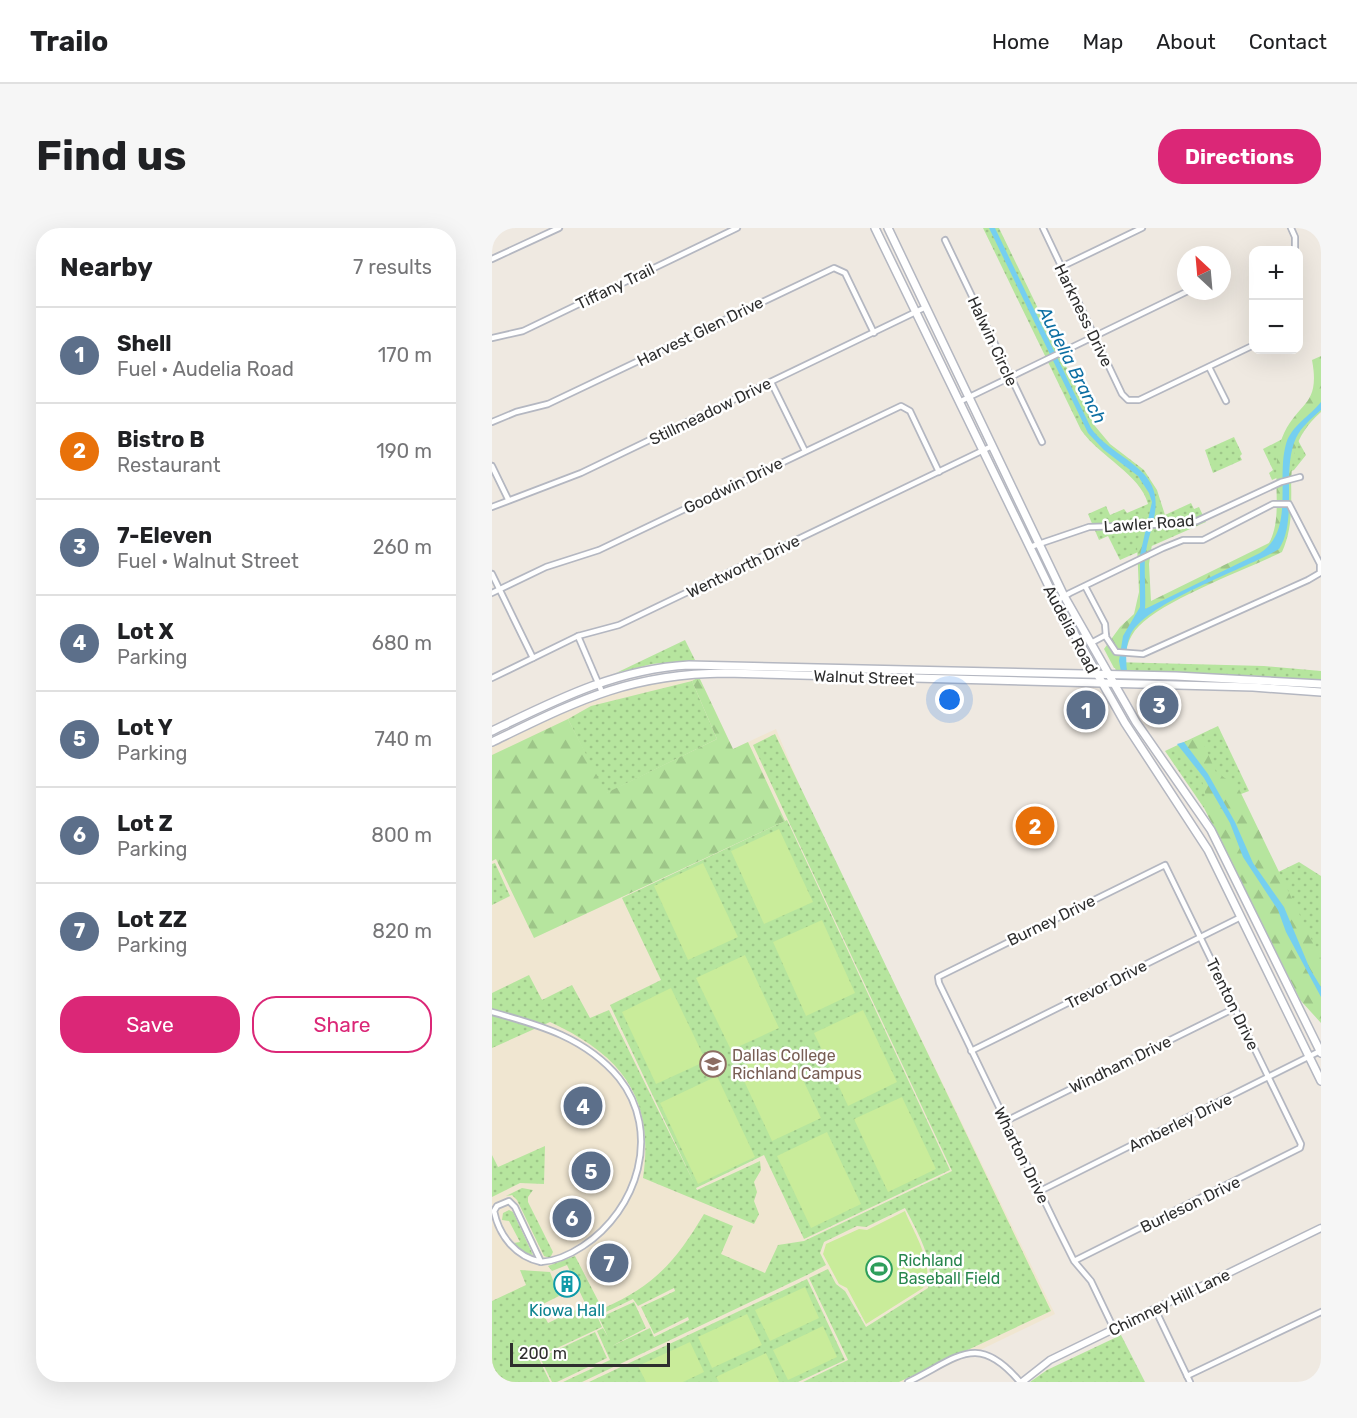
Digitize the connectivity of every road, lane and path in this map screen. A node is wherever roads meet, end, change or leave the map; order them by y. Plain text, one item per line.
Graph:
1 (559, 228) edge
2 (736, 228) edge
3 (875, 228) edge
4 (888, 228) edge
5 (1043, 228) edge
6 (1142, 228) edge
7 (1291, 228) edge
8 (945, 240) dead end
9 (1295, 246) edge
10 (492, 259) edge
11 (1061, 267) junction
12 (1177, 296) edge
13 (926, 307) junction
14 (916, 312) junction
15 (874, 333) junction
16 (1094, 336) junction
17 (492, 338) edge
18 (1249, 347) edge
19 (1209, 367) junction
20 (1010, 377) junction
21 (771, 382) junction
22 (969, 397) junction
23 (1226, 401) dead end
24 (959, 402) junction
25 (492, 422) edge
26 (1042, 442) dead end
27 (992, 446) junction
28 (805, 451) junction
29 (983, 451) junction
30 (492, 466) edge
31 (939, 472) junction
32 (1300, 477) dead end
33 (508, 499) junction
34 (492, 507) edge
35 (1039, 546) junction
36 (1030, 547) junction
37 (492, 574) edge
38 (1086, 585) junction
39 (500, 589) junction
40 (492, 593) edge
41 (1064, 596) junction
42 (1056, 600) junction
43 (1106, 635) junction
44 (578, 636) junction
45 (1091, 644) junction
46 (533, 658) junction
47 (756, 664) junction
48 (840, 667) junction
49 (931, 670) junction
50 (725, 673) junction
51 (1096, 674) junction
52 (1108, 675) junction
53 (839, 676) junction
54 (492, 678) edge
55 (930, 679) junction
56 (599, 682) junction
57 (1101, 683) junction
58 (1113, 683) junction
59 (1321, 684) edge
60 (602, 692) junction
61 (1321, 692) edge
62 (492, 731) edge
63 (492, 742) edge
64 (1188, 797) junction
65 (1179, 803) junction
66 (1165, 865) joint
67 (1252, 912) junction
68 (1241, 917) junction
69 (1201, 937) junction
70 (938, 977) joint
71 (1298, 1007) junction
72 (1235, 1008) junction
73 (492, 1012) edge
74 (1288, 1013) junction
75 (1303, 1016) junction
76 (1292, 1021) junction
77 (972, 1052) junction
78 (1321, 1052) edge
79 (1309, 1056) junction
80 (1268, 1077) junction
81 (1321, 1081) edge
82 (1006, 1121) junction
83 (1301, 1144) joint
84 (1040, 1191) junction
85 (1321, 1228) edge
86 (1074, 1261) junction
87 (541, 1262) junction
88 (1155, 1309) junction
89 (1321, 1312) edge
90 (1114, 1329) junction
91 (1189, 1379) edge
92 (908, 1382) edge
93 (1021, 1382) edge

1 - 10 street
2 - 17 street, Tiffany Trail
3 - 14 main road, Audelia Road
4 - 13 main road, Audelia Road
5 - 11 street, Harkness Drive
6 - 11 street
7 - 9 street
8 - 20 street, Halwin Circle
11 - 16 street, Harkness Drive
12 - 16 street
13 - 14 street, Stillmeadow Drive
13 - 22 main road, Audelia Road
14 - 15 street, Stillmeadow Drive
14 - 24 main road, Audelia Road
15 - 21 street, Stillmeadow Drive
15 - 25 street, Harvest Glen Drive
16 - 19 street, Harkness Drive
16 - 20 street
18 - 19 street
19 - 23 street
20 - 22 street
20 - 26 street, Halwin Circle
21 - 28 street
21 - 33 street, Stillmeadow Drive
22 - 24 street
22 - 27 main road, Audelia Road
24 - 29 main road, Audelia Road
27 - 29 street, Wentworth Drive
27 - 35 main road, Audelia Road
28 - 31 street, Goodwin Drive
28 - 39 street, Goodwin Drive
29 - 31 street, Wentworth Drive
29 - 36 main road, Audelia Road
30 - 33 street
31 - 44 street, Wentworth Drive
32 - 35 street, Lawler Road
33 - 34 street, Stillmeadow Drive
35 - 36 street, Lawler Road
35 - 41 main road, Audelia Road
36 - 42 main road, Audelia Road
37 - 39 street
38 - 41 street
38 - 43 street
38 - 43 street
39 - 40 street, Goodwin Drive
39 - 46 street
41 - 42 street
41 - 45 main road, Audelia Road
42 - 51 main road, Audelia Road
43 - 45 street
44 - 46 street, Wentworth Drive
44 - 56 street
45 - 52 main road, Audelia Road
46 - 54 street, Wentworth Drive
47 - 48 main road, Walnut Street
47 - 50 main road
47 - 56 main road, Walnut Street
48 - 49 main road, Walnut Street
48 - 53 main road
49 - 51 main road, Walnut Street
49 - 55 main road
50 - 53 main road, Walnut Street
50 - 60 main road, Walnut Street
51 - 52 main road, Walnut Street
51 - 57 main road, Audelia Road
52 - 58 main road, Audelia Road
52 - 59 main road, Walnut Street
53 - 55 main road, Walnut Street
55 - 57 main road, Walnut Street
56 - 60 street
56 - 62 main road, Walnut Street
57 - 58 main road, Walnut Street
57 - 65 main road, Audelia Road
58 - 61 main road, Walnut Street
58 - 64 main road, Audelia Road
60 - 63 main road, Walnut Street
64 - 65 main road
64 - 67 main road, Audelia Road
65 - 68 main road, Audelia Road
66 - 69 street, Trenton Drive
66 - 70 street, Burney Drive
67 - 68 main road
67 - 71 main road, Audelia Road
68 - 69 street, Trevor Drive
68 - 74 main road, Audelia Road
69 - 72 street, Trenton Drive
69 - 77 street, Trevor Drive
70 - 77 street, Wharton Drive
71 - 74 main road
71 - 75 main road, Audelia Road
72 - 80 street, Trenton Drive
72 - 82 street, Windham Drive
73 - 87 street
74 - 76 main road, Audelia Road
75 - 76 main road
75 - 78 main road, Audelia Road
76 - 79 main road, Audelia Road
77 - 82 street, Wharton Drive
78 - 79 street, Amberley Drive
79 - 80 street, Amberley Drive
79 - 81 main road, Audelia Road
80 - 83 street, Trenton Drive
80 - 84 street, Amberley Drive
82 - 84 street, Wharton Drive
83 - 86 street, Burleson Drive
84 - 86 street, Wharton Drive
85 - 88 street, Chimney Hill Lane
86 - 90 street, Wharton Drive
87 - 87 street
88 - 90 street, Chimney Hill Lane
88 - 91 street
89 - 91 street
90 - 93 street, Chimney Hill Lane
92 - 93 street

